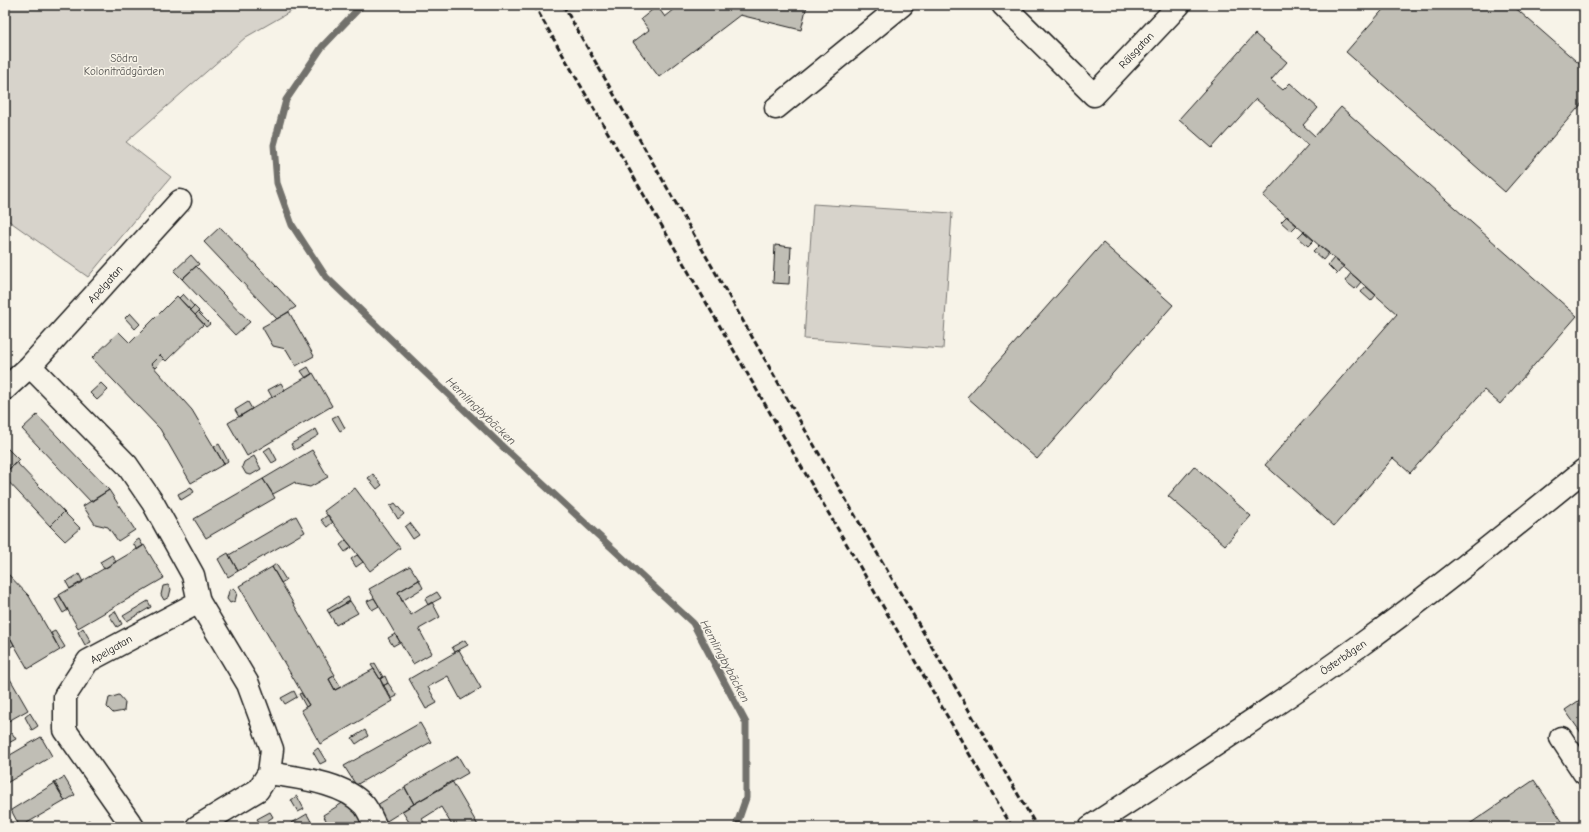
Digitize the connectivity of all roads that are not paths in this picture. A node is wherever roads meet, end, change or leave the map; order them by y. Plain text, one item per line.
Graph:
1 (902, 5) edge
2 (1003, 5) edge
3 (1179, 5) edge
4 (776, 108) dead end
5 (180, 201) dead end
6 (30, 366) junction
7 (5, 389) edge
8 (1584, 470) edge
9 (199, 602) junction
10 (1561, 738) dead end
11 (269, 773) junction
12 (1584, 773) edge
13 (133, 827) edge
14 (197, 827) edge
15 (376, 827) edge
16 (1090, 827) edge

1 - 4 main road
2 - 3 main road, Rälsgatan
5 - 6 main road, Apelgatan
6 - 7 main road, Apelgatan
6 - 9 main road
8 - 16 main road, Österbågen
9 - 11 main road
9 - 13 main road, Apelgatan
10 - 12 main road
11 - 14 main road
11 - 15 main road

